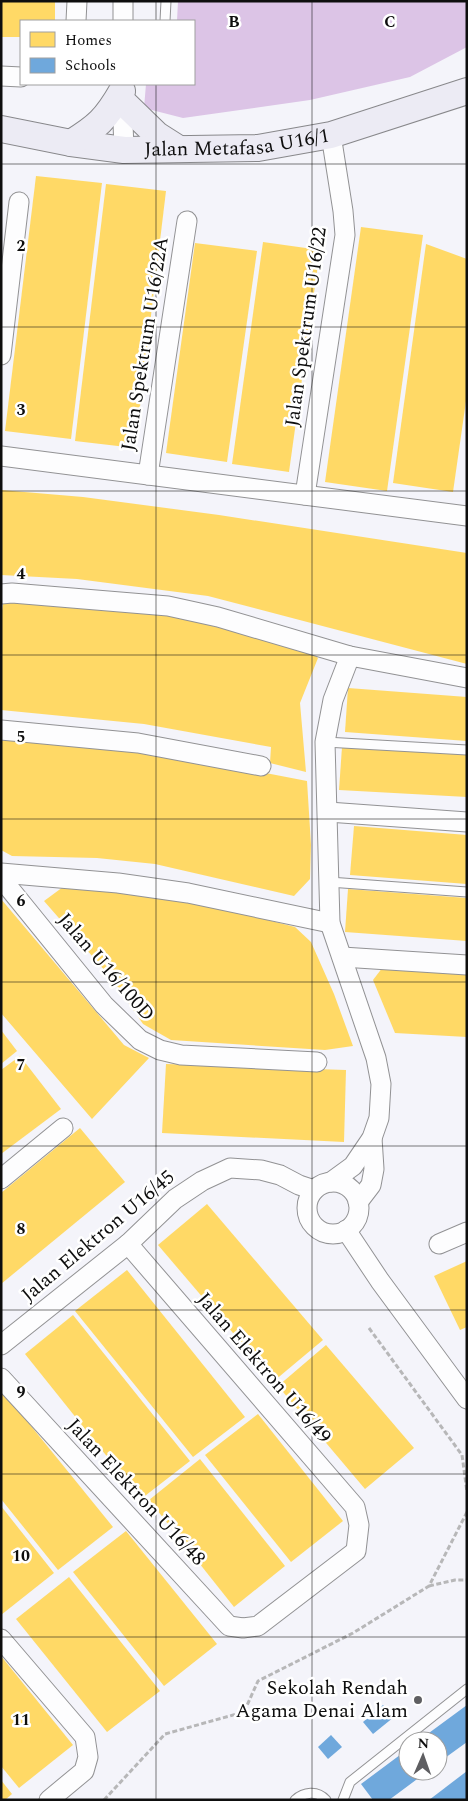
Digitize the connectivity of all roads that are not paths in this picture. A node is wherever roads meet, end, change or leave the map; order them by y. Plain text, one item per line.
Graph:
1 (77, 1) edge
2 (123, 1) edge
3 (166, 1) edge
4 (76, 20) edge
5 (123, 20) edge
6 (165, 20) edge
7 (1, 76) edge
8 (20, 77) edge
9 (467, 91) edge
10 (122, 92) edge
11 (1, 129) edge
12 (331, 135) junction
13 (71, 143) junction
14 (179, 149) junction
15 (124, 150) junction
16 (19, 202) dead end
17 (187, 220) dead end
18 (1, 355) edge
19 (1, 456) edge
20 (148, 475) junction
21 (305, 495) junction
22 (467, 516) edge
23 (1, 594) edge
24 (350, 656) junction
25 (467, 678) edge
26 (1, 730) edge
27 (325, 742) junction
28 (467, 750) edge
29 (261, 766) dead end
30 (328, 812) junction
31 (467, 822) edge
32 (1, 873) edge
33 (1, 878) edge
34 (329, 882) junction
35 (467, 892) edge
36 (330, 923) junction
37 (342, 957) junction
38 (467, 966) edge
39 (317, 1062) dead end
40 (63, 1128) dead end
41 (372, 1138) junction
42 (1, 1179) edge
43 (323, 1186) junction
44 (358, 1202) junction
45 (346, 1230) junction
46 (467, 1232) edge
47 (128, 1244) junction
48 (439, 1244) dead end
49 (1, 1345) edge
50 (1, 1378) edge
51 (467, 1400) edge
52 (243, 1628) joint
53 (1, 1639) edge
54 (467, 1689) edge
55 (49, 1800) edge
56 (295, 1800) edge
57 (326, 1800) edge
58 (344, 1800) edge

1 - 4 street
2 - 5 street
3 - 6 lane
7 - 8 street
9 - 12 street, Jalan Metafasa U16/1
10 - 13 street
10 - 14 street
10 - 15 street
11 - 13 street, Jalan Metafasa U16/1
12 - 14 street, Jalan Metafasa U16/1
12 - 21 street, Jalan Spektrum U16/22
13 - 15 street, Jalan Metafasa U16/1
14 - 15 street, Jalan Metafasa U16/1
16 - 18 street
17 - 20 street, Jalan Spektrum U16/22A
19 - 20 street
20 - 21 street
21 - 22 street
23 - 24 street
24 - 25 street
24 - 27 street
26 - 29 street
27 - 28 lane
27 - 30 street
30 - 31 street
30 - 34 street
32 - 36 street
33 - 39 street, Jalan U16/100D
34 - 35 lane
34 - 36 street
36 - 37 street
37 - 38 street
37 - 41 street
40 - 42 street
41 - 43 street
41 - 44 street
43 - 44 street
43 - 45 street
43 - 47 street, Jalan Elektron U16/45
44 - 45 street
45 - 51 street
46 - 48 street
47 - 49 street, Jalan Elektron U16/45
47 - 52 street, Jalan Elektron U16/49
50 - 52 street, Jalan Elektron U16/48
53 - 55 street
54 - 58 lane
56 - 57 lane

